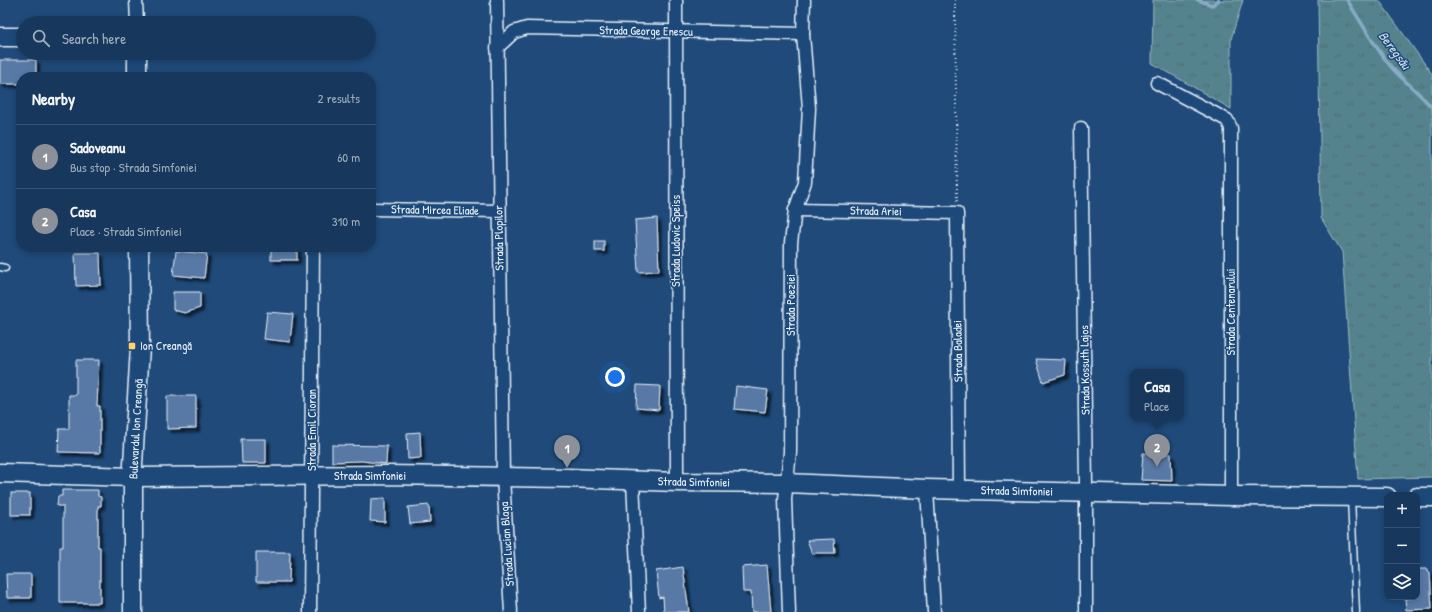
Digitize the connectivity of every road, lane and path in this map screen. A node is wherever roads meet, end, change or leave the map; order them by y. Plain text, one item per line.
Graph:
1 (136, 0) edge
2 (497, 0) edge
3 (676, 0) edge
4 (804, 0) edge
5 (956, 0) edge
6 (136, 16) edge
7 (676, 32) junction
8 (803, 34) junction
9 (0, 37) edge
10 (16, 37) edge
11 (497, 48) junction
12 (137, 60) edge
13 (137, 72) edge
14 (1156, 83) dead end
15 (1081, 128) dead end
16 (376, 209) edge
17 (795, 210) junction
18 (499, 211) junction
19 (957, 212) junction
20 (139, 252) edge
21 (313, 252) edge
22 (0, 473) edge
23 (312, 476) junction
24 (133, 477) junction
25 (503, 477) junction
26 (633, 481) junction
27 (677, 482) junction
28 (788, 483) junction
29 (927, 489) junction
30 (959, 490) junction
31 (1086, 493) junction
32 (1231, 496) junction
33 (1351, 496) junction
34 (1384, 496) edge
35 (1420, 497) edge
36 (1432, 497) edge
37 (133, 612) edge
38 (310, 612) edge
39 (511, 612) edge
40 (639, 612) edge
41 (789, 612) edge
42 (934, 612) edge
43 (1086, 612) edge
44 (1356, 612) edge

1 - 6 street
2 - 11 street, Strada Plopilor
3 - 7 street, Strada Ludovic Speiss
4 - 8 street, Strada Poeziei
5 - 19 path
7 - 8 street, Strada George Enescu
7 - 11 street, Strada George Enescu
7 - 27 street, Strada Ludovic Speiss
8 - 17 street, Strada Poeziei
9 - 10 street
11 - 18 street, Strada Plopilor
12 - 13 street
14 - 32 street, Strada Centenarului
15 - 31 street, Strada Kossuth Lajos
16 - 18 street, Strada Mircea Eliade
17 - 19 street, Strada Ariei
17 - 28 street, Strada Poeziei
18 - 25 street, Strada Plopilor
19 - 30 street, Strada Baladei
20 - 24 street, Bulevardul Ion Creangă
21 - 23 street, Strada Emil Cioran
22 - 24 street, Strada Simfoniei
23 - 24 street, Strada Simfoniei
23 - 25 street, Strada Simfoniei
23 - 38 street, Strada Emil Cioran
24 - 37 street, Bulevardul Ion Creangă
25 - 26 street, Strada Simfoniei
25 - 39 street, Strada Lucian Blaga
26 - 27 street, Strada Simfoniei
26 - 40 street
27 - 28 street, Strada Simfoniei
28 - 29 street, Strada Simfoniei
28 - 41 street, Strada Poeziei
29 - 30 street, Strada Simfoniei
29 - 42 street
30 - 31 street, Strada Simfoniei
31 - 32 street, Strada Simfoniei
31 - 43 street, Strada Kossuth Lajos
32 - 33 street, Strada Simfoniei
33 - 34 street, Strada Simfoniei
33 - 44 lane
35 - 36 street

